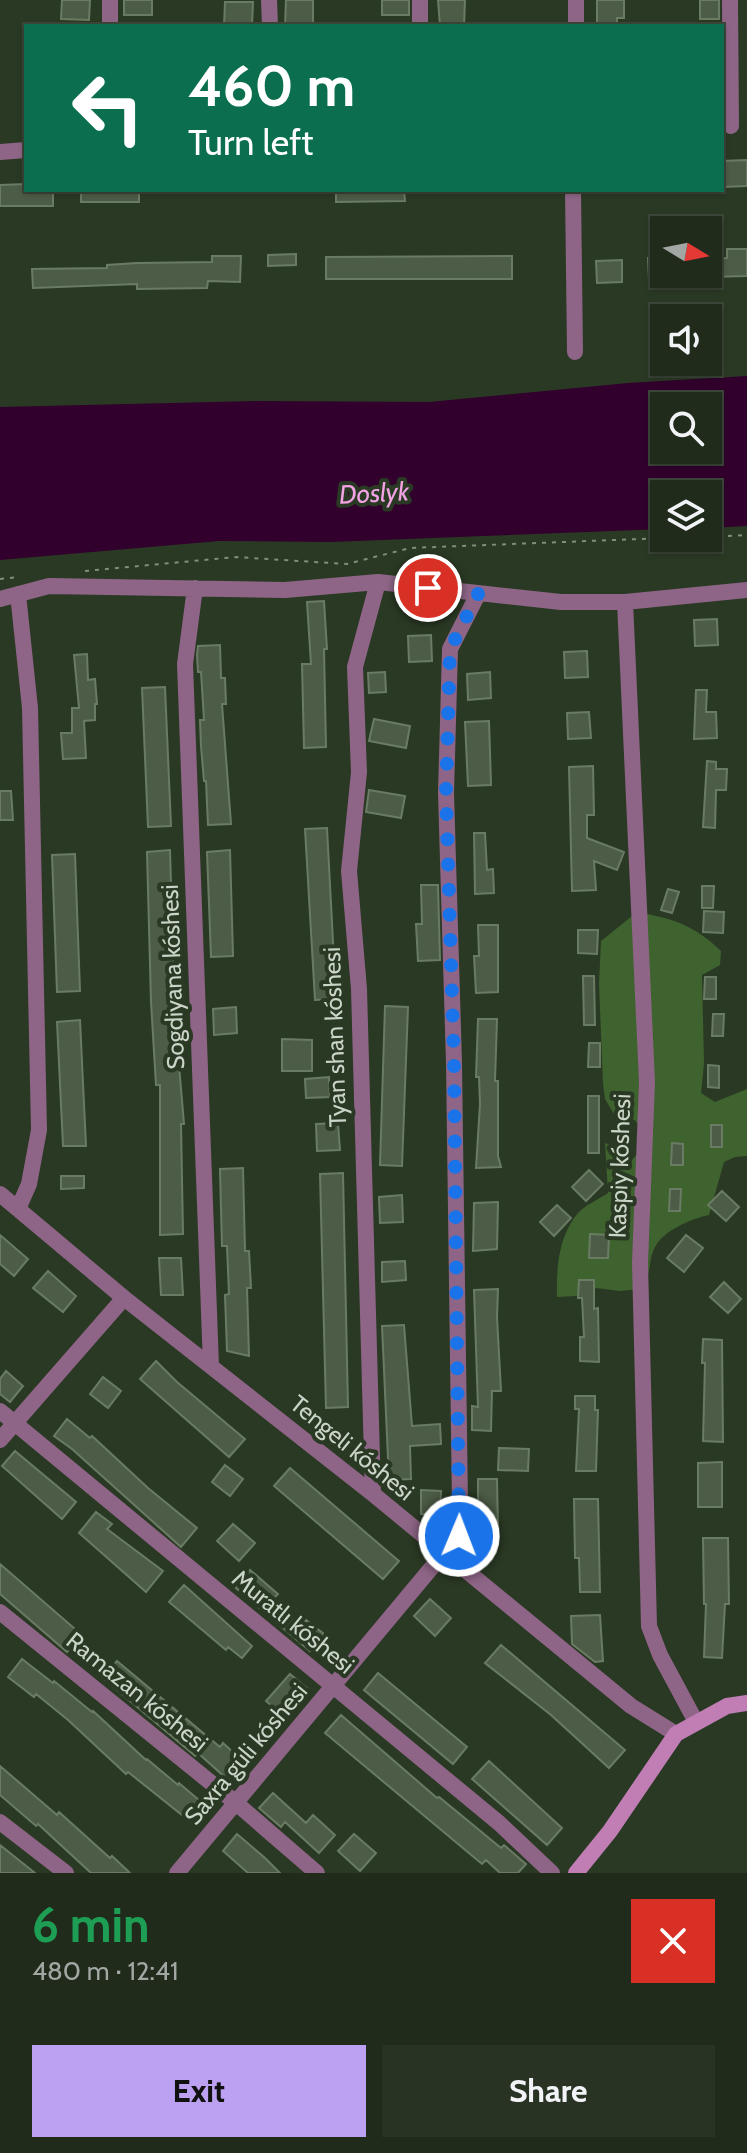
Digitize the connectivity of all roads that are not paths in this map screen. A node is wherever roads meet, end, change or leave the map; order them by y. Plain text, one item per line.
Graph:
1 (110, 0) edge
2 (269, 0) edge
3 (420, 0) edge
4 (576, 0) edge
5 (730, 0) edge
6 (110, 24) edge
7 (270, 24) edge
8 (420, 24) edge
9 (576, 24) edge
10 (733, 126) edge
11 (24, 150) edge
12 (0, 152) edge
13 (573, 192) edge
14 (575, 352) dead end
15 (378, 582) junction
16 (195, 588) junction
17 (747, 590) edge
18 (18, 594) junction
19 (478, 594) junction
20 (0, 599) edge
21 (625, 602) junction
22 (0, 1194) edge
23 (18, 1209) junction
24 (124, 1298) junction
25 (211, 1366) junction
26 (0, 1411) edge
27 (14, 1423) junction
28 (0, 1440) edge
29 (373, 1494) junction
30 (443, 1554) junction
31 (458, 1567) junction
32 (0, 1612) edge
33 (334, 1686) junction
34 (747, 1703) edge
35 (696, 1722) junction
36 (676, 1734) junction
37 (236, 1803) junction
38 (0, 1822) edge
39 (66, 1873) edge
40 (177, 1873) edge
41 (317, 1873) edge
42 (552, 1873) edge
43 (576, 1873) edge

1 - 6 street
2 - 7 street
3 - 8 street
4 - 9 street
5 - 10 street
11 - 12 street
13 - 14 street
15 - 16 street
15 - 19 street
15 - 29 street, Tyan shan kóshesi
16 - 18 street
16 - 25 street, Sogdiyana kóshesi
17 - 21 street
18 - 20 street
18 - 23 street
19 - 21 street
19 - 31 street
21 - 35 street, Kaspiy kóshesi
22 - 23 street, Tengeli kóshesi
23 - 24 street, Tengeli kóshesi
24 - 25 street, Tengeli kóshesi
24 - 27 street
25 - 29 street, Tengeli kóshesi
26 - 27 street, Muratlı kóshesi
27 - 28 street
27 - 33 street, Muratlı kóshesi
29 - 30 street, Tengeli kóshesi
30 - 31 street, Tengeli kóshesi
30 - 33 street, Saxra gúli kóshesi
31 - 36 street, Tengeli kóshesi
32 - 37 street, Ramazan kóshesi
33 - 37 street, Saxra gúli kóshesi
33 - 42 street, Muratlı kóshesi
34 - 35 street
35 - 36 street
36 - 43 street
37 - 40 street, Saxra gúli kóshesi
37 - 41 street, Ramazan kóshesi
38 - 39 street

